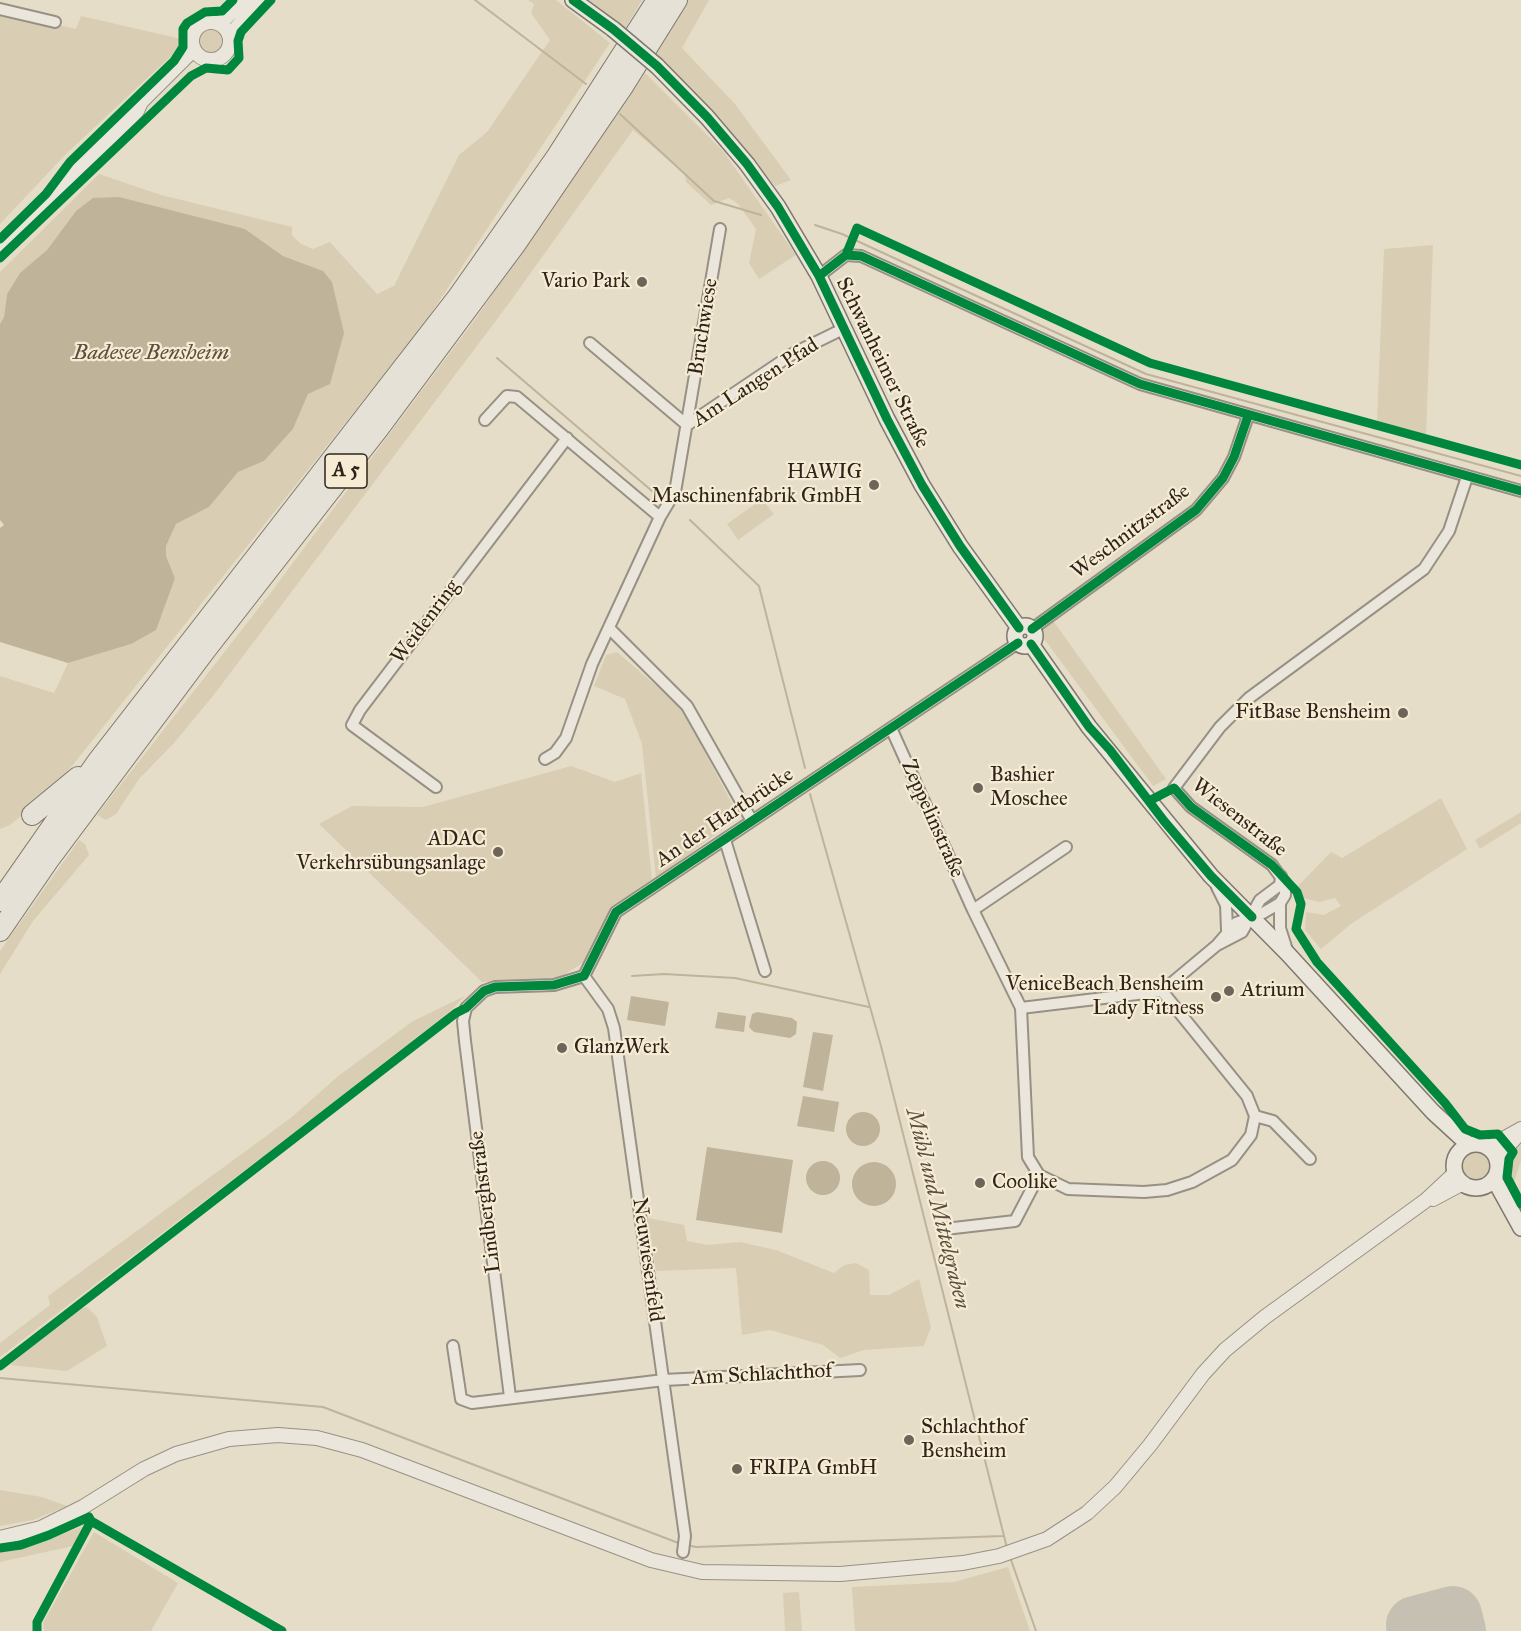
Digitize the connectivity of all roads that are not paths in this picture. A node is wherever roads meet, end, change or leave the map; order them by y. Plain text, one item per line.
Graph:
1 (243, 0) edge
2 (260, 0) edge
3 (573, 0) edge
4 (657, 0) edge
5 (677, 0) edge
6 (0, 9) edge
7 (55, 22) dead end
8 (220, 24) junction
9 (230, 36) junction
10 (199, 54) junction
11 (720, 228) dead end
12 (0, 247) edge
13 (819, 276) junction
14 (845, 328) junction
15 (590, 344) dead end
16 (1248, 416) junction
17 (485, 420) dead end
18 (687, 425) junction
19 (567, 438) junction
20 (1467, 477) junction
21 (1521, 491) edge
22 (660, 518) junction
23 (609, 628) junction
24 (1025, 636) junction
25 (891, 728) junction
26 (545, 759) dead end
27 (97, 762) junction
28 (436, 787) dead end
29 (32, 815) dead end
30 (752, 821) junction
31 (725, 840) junction
32 (1066, 847) dead end
33 (1211, 876) junction
34 (1281, 876) junction
35 (0, 902) edge
36 (1280, 903) junction
37 (973, 910) junction
38 (1252, 917) junction
39 (1227, 930) junction
40 (0, 931) edge
41 (1217, 945) junction
42 (1288, 954) junction
43 (765, 971) dead end
44 (584, 976) junction
45 (1161, 991) junction
46 (1021, 1008) junction
47 (1255, 1116) junction
48 (1521, 1130) edge
49 (1464, 1149) junction
50 (1493, 1153) junction
51 (1310, 1159) dead end
52 (1040, 1175) junction
53 (1459, 1178) junction
54 (1489, 1183) junction
55 (1517, 1222) edge
56 (945, 1229) dead end
57 (453, 1346) dead end
58 (860, 1370) dead end
59 (664, 1380) junction
60 (510, 1397) junction
61 (0, 1538) edge
62 (683, 1552) dead end

1 - 8 street
2 - 9 street
3 - 13 main road, Schwanheimer Straße, bridge
4 - 27 highway, A 5
5 - 40 highway, A 5
6 - 7 street
8 - 9 street
8 - 10 street
9 - 10 street
10 - 12 street
11 - 18 street, Bruchwiese
13 - 14 main road, Schwanheimer Straße
13 - 16 street
14 - 18 street, Am Langen Pfad
14 - 24 main road, Schwanheimer Straße
15 - 18 street
16 - 20 street
16 - 24 street, Weschnitzstraße
17 - 19 street
18 - 22 street, Am Langen Pfad
19 - 22 street
19 - 28 street, Weidenring
20 - 21 street
20 - 34 street, Wiesenstraße
22 - 23 street
23 - 26 street
23 - 30 street
24 - 25 street, An der Hartbrücke
24 - 33 main road, Schwanheimer Straße
25 - 30 street, An der Hartbrücke
25 - 37 street, Zeppelinstraße
27 - 29 highway
27 - 35 highway, A 5
30 - 31 street, An der Hartbrücke
31 - 43 street, An der Hartbrücke
31 - 44 street, An der Hartbrücke
32 - 37 street
33 - 38 main road, Schwanheimer Straße
33 - 39 street
34 - 36 street, Wiesenstraße
34 - 38 street, Wiesenstraße
36 - 38 street
36 - 42 street, Wiesenstraße
37 - 46 street, Zeppelinstraße
38 - 39 street
38 - 41 street
38 - 42 main road, Schwanheimer Straße
39 - 41 street
41 - 45 street
42 - 49 main road, Schwanheimer Straße
44 - 59 street, Neuwiesenfeld
44 - 60 street, Lindberghstraße
45 - 46 street
45 - 47 street
46 - 52 street
47 - 51 street
47 - 52 street
48 - 50 street
49 - 50 main road
49 - 53 main road
50 - 54 main road
52 - 56 street
53 - 54 main road
53 - 61 street
54 - 55 main road
57 - 60 street
58 - 59 street, Am Schlachthof
59 - 60 street
59 - 62 street, Neuwiesenfeld

